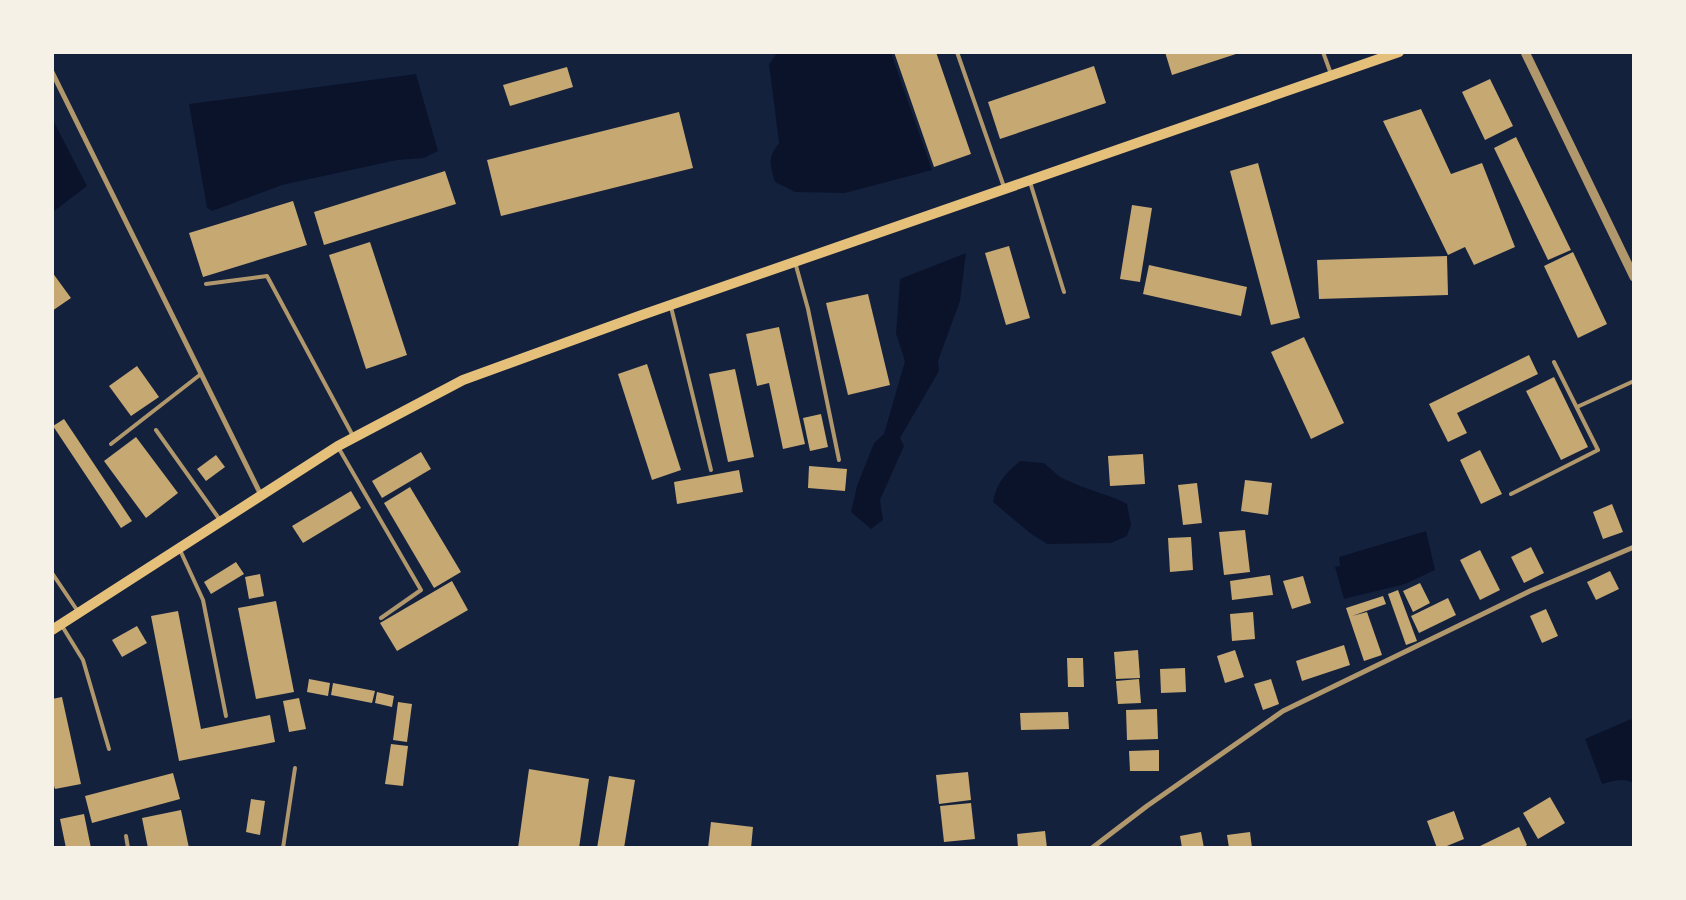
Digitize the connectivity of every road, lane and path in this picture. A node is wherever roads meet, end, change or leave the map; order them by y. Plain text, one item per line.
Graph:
1 (957, 52) edge
2 (1324, 52) edge
3 (1399, 52) edge
4 (1525, 52) edge
5 (52, 72) edge
6 (1332, 76) junction
7 (1029, 181) junction
8 (1004, 189) junction
9 (795, 262) junction
10 (1634, 277) edge
11 (206, 284) dead end
12 (1064, 292) dead end
13 (670, 305) junction
14 (1554, 362) dead end
15 (201, 374) junction
16 (1634, 381) edge
17 (1577, 407) junction
18 (156, 430) dead end
19 (354, 438) junction
20 (111, 444) dead end
21 (338, 446) junction
22 (839, 460) dead end
23 (711, 470) dead end
24 (1510, 494) dead end
25 (261, 495) junction
26 (221, 521) junction
27 (1634, 547) edge
28 (179, 548) junction
29 (52, 573) edge
30 (79, 613) junction
31 (380, 618) dead end
32 (57, 627) edge
33 (226, 716) dead end
34 (109, 749) dead end
35 (295, 768) dead end
36 (126, 836) dead end
37 (128, 848) edge
38 (284, 848) edge
39 (1092, 848) edge

1 - 8 lane
2 - 6 lane
3 - 6 main road
4 - 10 street
5 - 15 street
6 - 7 main road
7 - 8 main road
7 - 12 lane
8 - 9 main road
9 - 13 main road
9 - 22 lane
11 - 19 lane
13 - 19 main road
13 - 23 lane
14 - 17 lane
15 - 20 lane
15 - 25 street
16 - 17 lane
17 - 24 lane
18 - 26 lane
19 - 21 main road
21 - 25 main road
21 - 31 lane
25 - 26 main road
26 - 28 main road
27 - 39 street
28 - 30 main road
28 - 33 lane
29 - 30 lane
30 - 32 main road
32 - 34 lane
35 - 38 lane
36 - 37 lane

